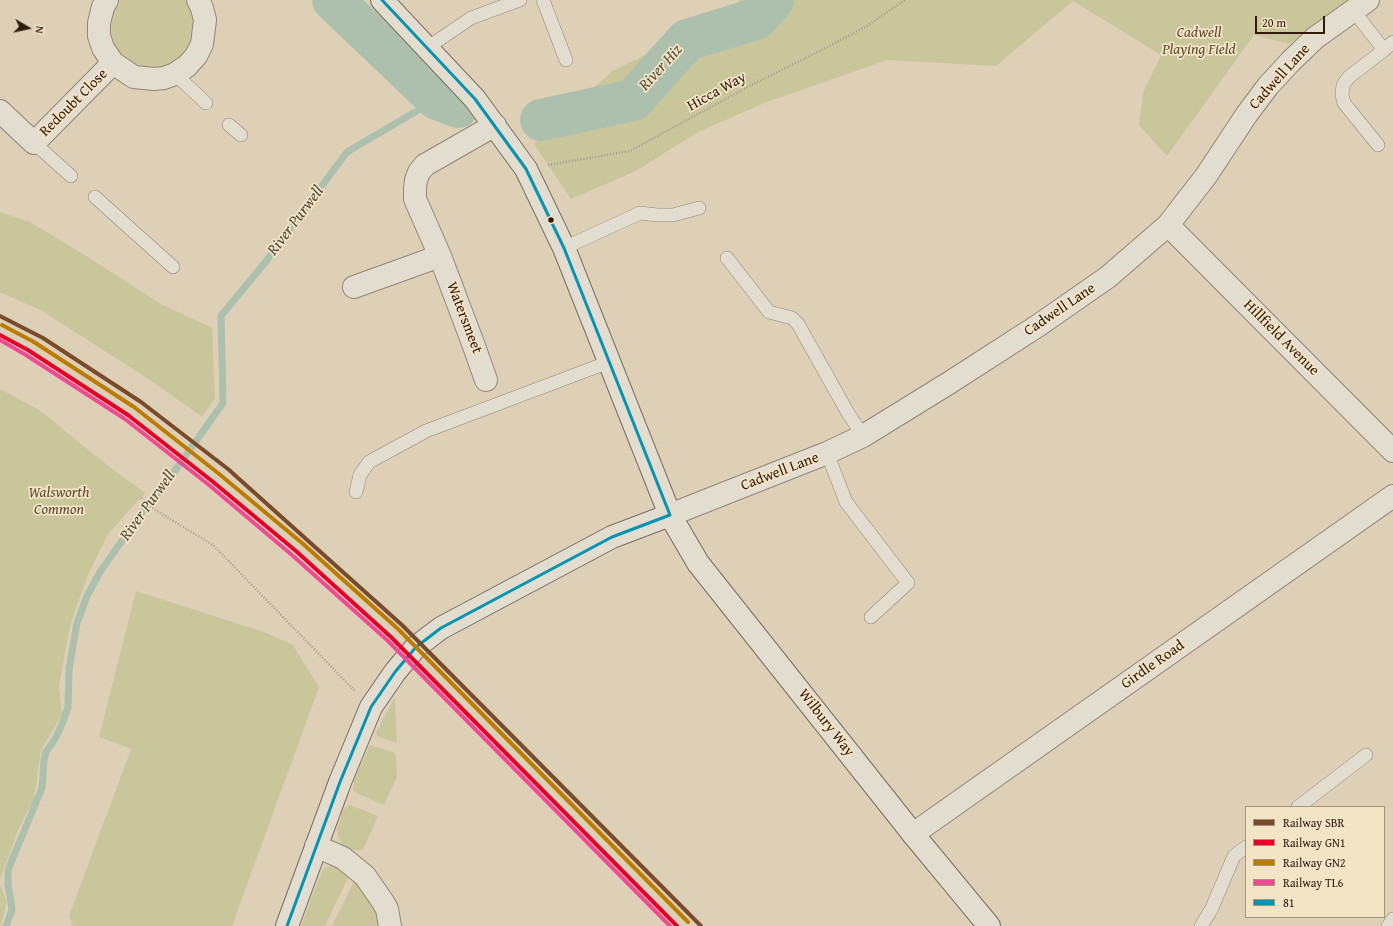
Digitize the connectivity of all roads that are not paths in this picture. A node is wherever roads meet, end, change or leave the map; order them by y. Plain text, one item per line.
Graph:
1 (107, 0) edge
2 (198, 0) edge
3 (382, 0) edge
4 (520, 0) edge
5 (542, 0) edge
6 (1361, 5) edge
7 (1388, 46) edge
8 (427, 48) junction
9 (566, 60) dead end
10 (113, 64) junction
11 (175, 74) junction
12 (206, 103) dead end
13 (0, 111) edge
14 (229, 125) dead end
15 (495, 125) junction
16 (241, 135) dead end
17 (34, 143) junction
18 (1378, 146) dead end
19 (71, 176) dead end
20 (95, 197) dead end
21 (699, 208) dead end
22 (1168, 225) junction
23 (564, 248) junction
24 (440, 256) junction
25 (727, 258) dead end
26 (173, 267) dead end
27 (354, 287) dead end
28 (609, 362) junction
29 (486, 380) dead end
30 (863, 436) junction
31 (1393, 451) edge
32 (827, 453) junction
33 (356, 492) dead end
34 (1393, 496) edge
35 (670, 515) junction
36 (871, 617) dead end
37 (1366, 755) dead end
38 (1299, 806) edge
39 (913, 834) junction
40 (316, 846) junction
41 (1245, 848) edge
42 (1393, 919) edge
43 (287, 926) edge
44 (390, 926) edge
45 (989, 926) edge
46 (1201, 926) edge
47 (1388, 926) edge

1 - 10 street, Redoubt Close
2 - 11 street, Redoubt Close
3 - 8 street, Wilbury Way
4 - 8 lane
5 - 9 lane
6 - 7 lane
6 - 22 street, Cadwell Lane
7 - 18 lane
8 - 15 street, Wilbury Way
10 - 11 street, Redoubt Close
10 - 17 street, Redoubt Close
11 - 12 lane
13 - 17 street, Redoubt Close
14 - 16 lane
15 - 23 street, Wilbury Way
15 - 24 street, Watersmeet
17 - 19 lane
20 - 26 lane
21 - 23 lane
22 - 30 street, Cadwell Lane
22 - 31 street, Hillfield Avenue
23 - 28 street, Wilbury Way
24 - 27 street
24 - 29 street, Watersmeet
25 - 30 lane
28 - 33 lane
28 - 35 street, Wilbury Way
30 - 32 street, Cadwell Lane
32 - 35 street, Cadwell Lane
32 - 36 lane
34 - 39 street, Girdle Road
35 - 39 street, Wilbury Way
35 - 40 street, Cadwell Lane
37 - 38 lane
39 - 45 street, Wilbury Way
40 - 43 street, Cadwell Lane
40 - 44 street
41 - 46 lane
42 - 47 lane

